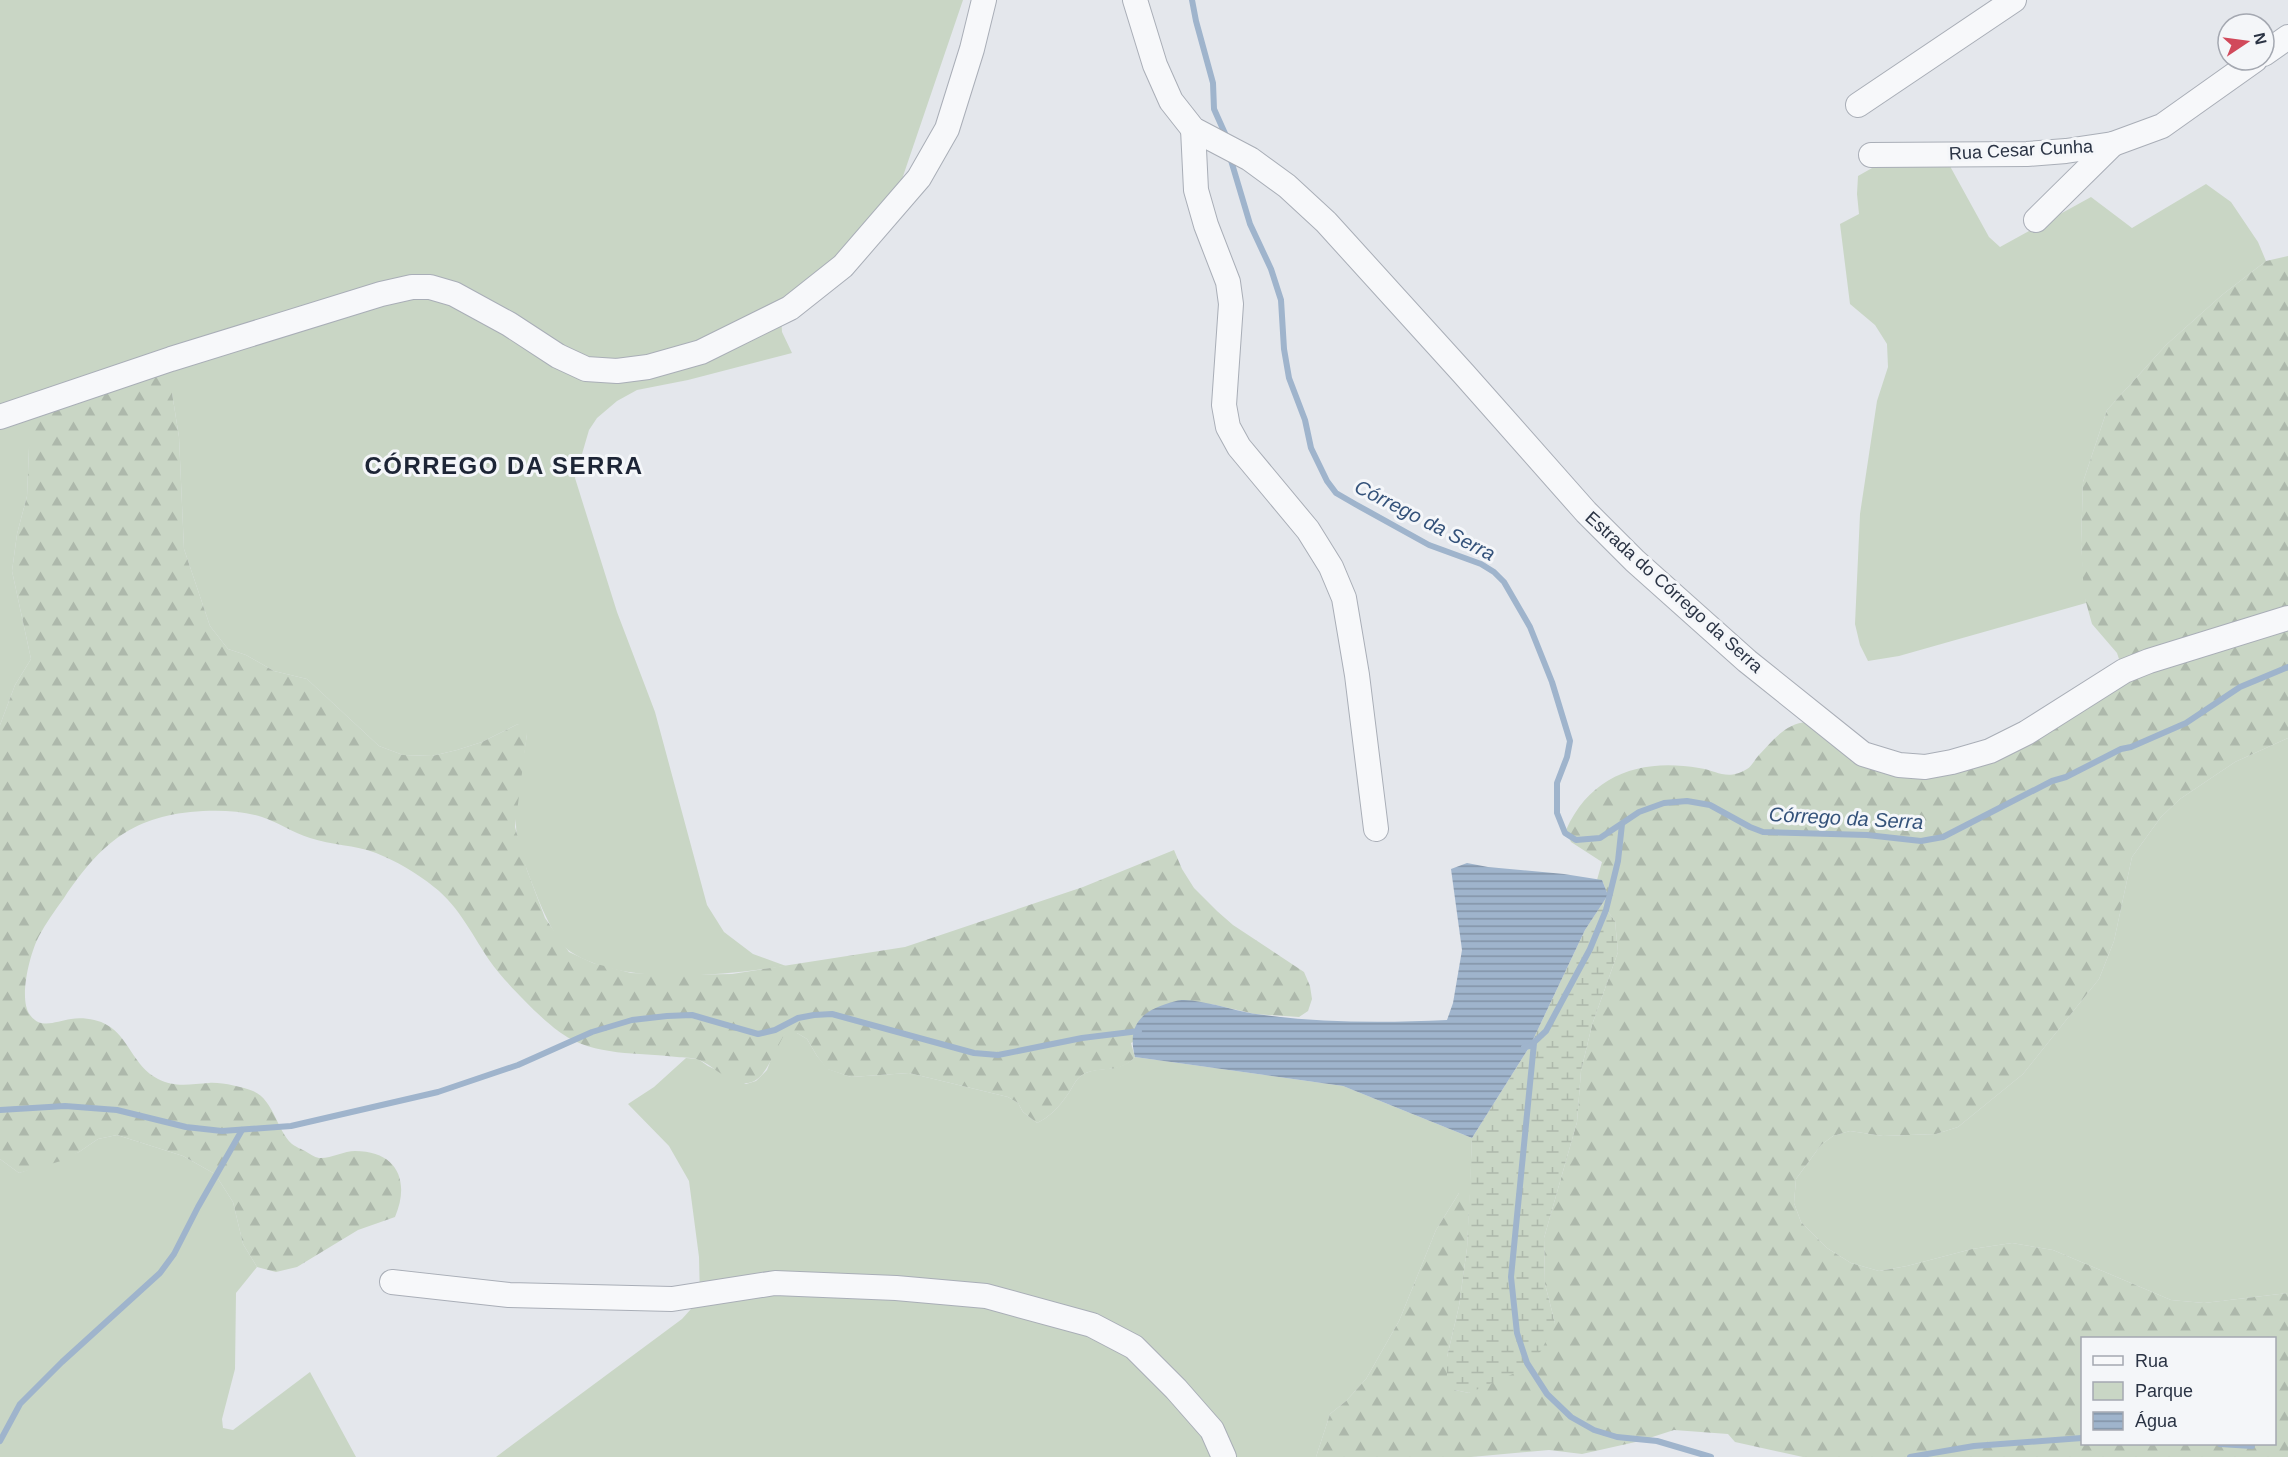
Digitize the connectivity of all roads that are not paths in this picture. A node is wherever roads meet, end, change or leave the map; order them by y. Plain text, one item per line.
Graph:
1 (984, 0) edge
2 (1135, 0) edge
3 (2014, 0) edge
4 (2238, 72) edge
5 (1858, 105) dead end
6 (1193, 129) junction
7 (2114, 144) junction
8 (1871, 155) dead end
9 (2036, 220) dead end
10 (0, 417) edge
11 (2288, 618) edge
12 (1376, 829) dead end
13 (392, 1282) dead end
14 (1224, 1457) edge

1 - 10 street
2 - 6 street, Estrada do Córrego da Serra
3 - 5 street
4 - 7 street, Rua Cesar Cunha
6 - 11 street, Estrada do Córrego da Serra
6 - 12 street
7 - 8 street, Rua Cesar Cunha
7 - 9 street
13 - 14 street

